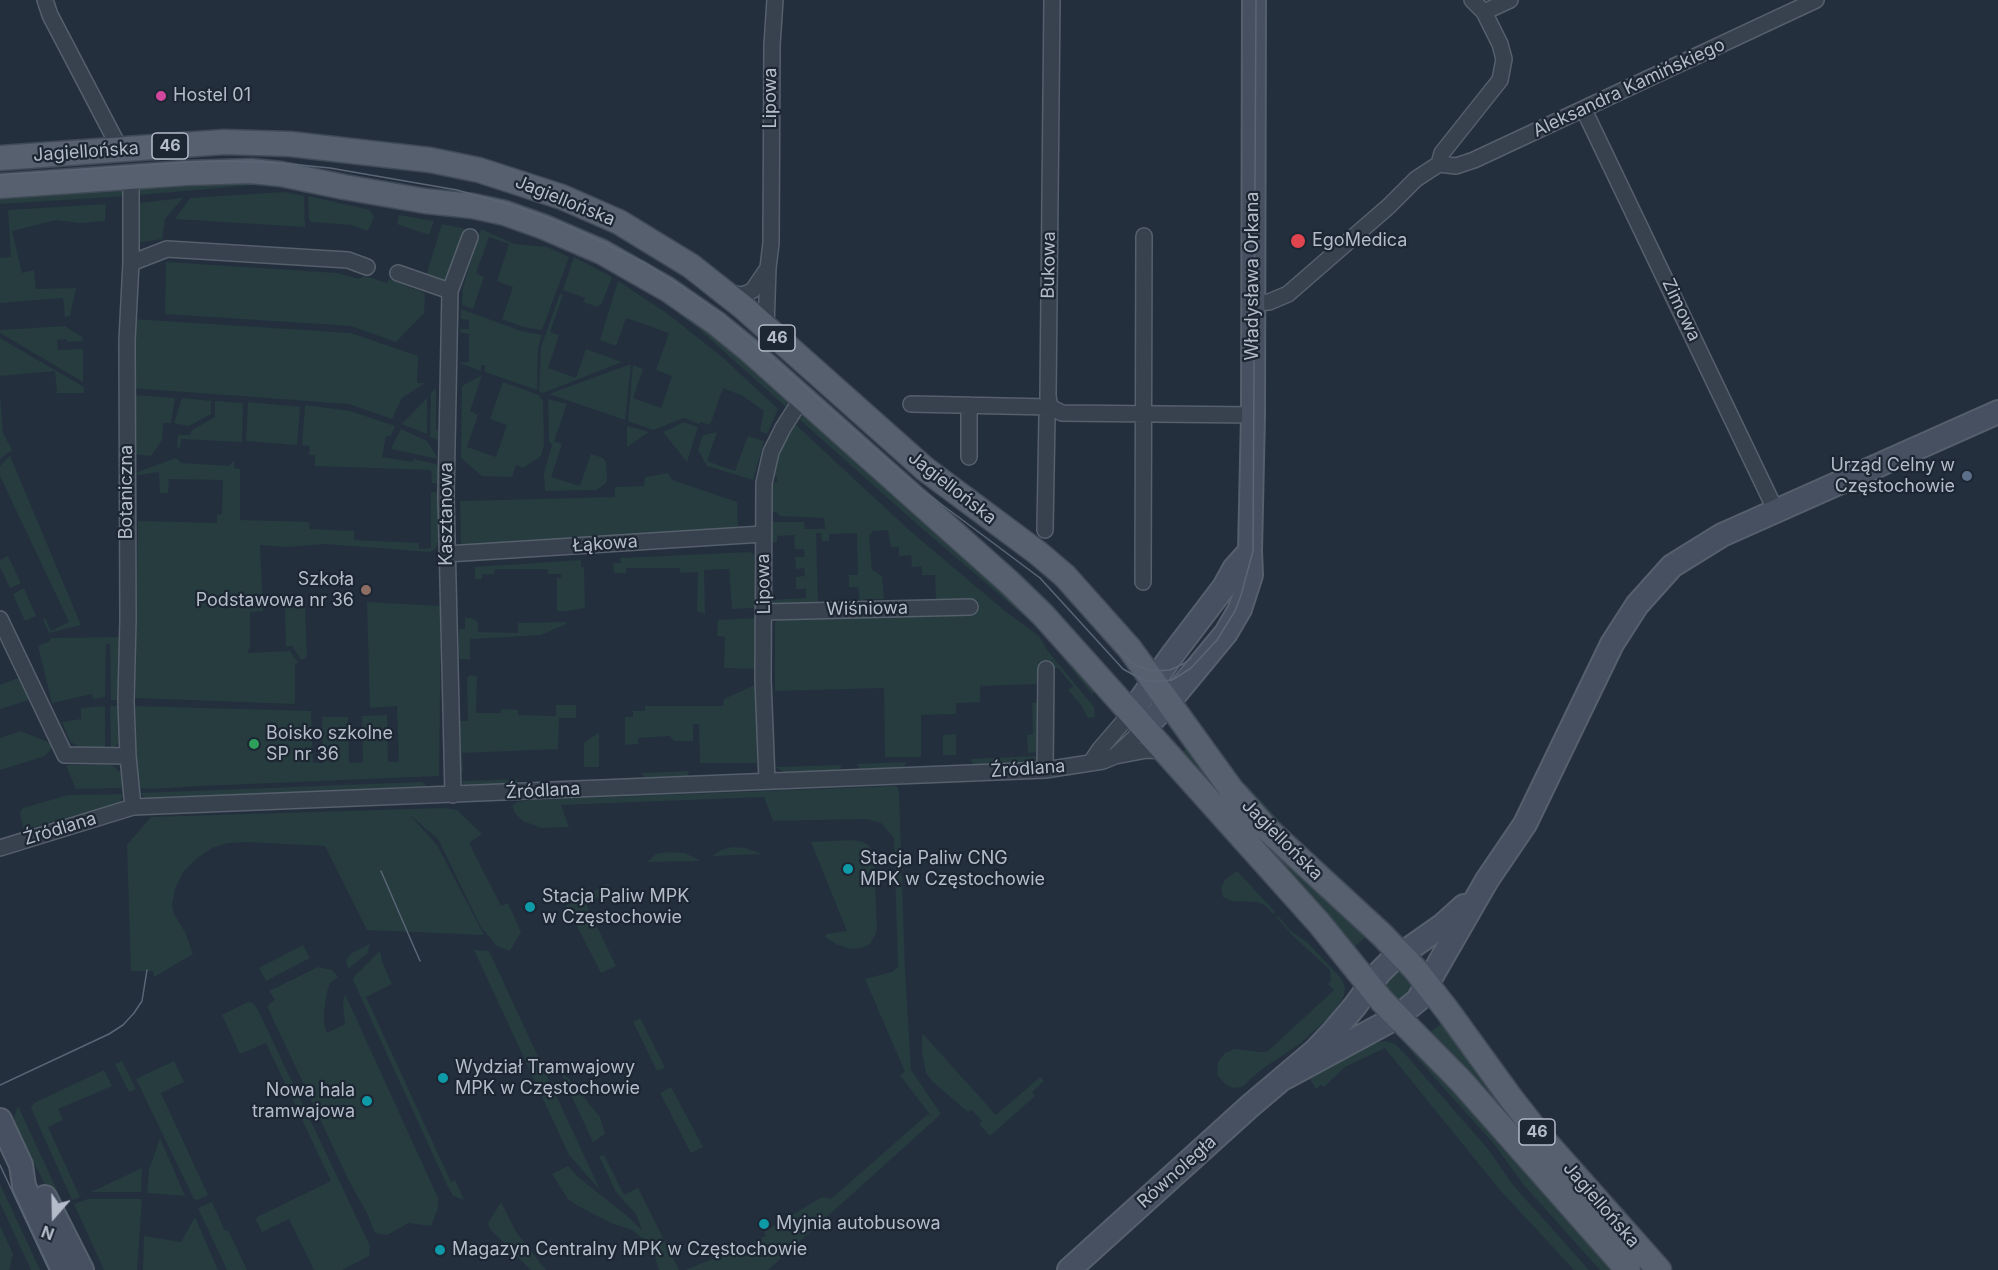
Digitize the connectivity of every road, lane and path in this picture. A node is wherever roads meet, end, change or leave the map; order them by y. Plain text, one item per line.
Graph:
1 (45, 0) edge
2 (775, 0) edge
3 (1052, 0) edge
4 (1254, 0) edge
5 (1472, 0) edge
6 (1510, 0) edge
7 (1816, 0) edge
8 (1484, 12) junction
9 (1584, 110) junction
10 (120, 149) junction
11 (0, 158) edge
12 (1439, 164) junction
13 (131, 176) junction
14 (0, 186) edge
15 (1144, 236) dead end
16 (470, 237) dead end
17 (131, 263) junction
18 (367, 267) dead end
19 (768, 268) junction
20 (398, 273) dead end
21 (723, 290) junction
22 (450, 291) junction
23 (1253, 303) junction
24 (766, 328) junction
25 (802, 398) junction
26 (911, 404) dead end
27 (969, 405) junction
28 (1050, 406) junction
29 (1998, 412) edge
30 (1143, 414) junction
31 (1252, 415) junction
32 (969, 457) dead end
33 (1776, 511) junction
34 (1045, 530) dead end
35 (763, 534) junction
36 (1250, 551) junction
37 (447, 554) junction
38 (1143, 582) dead end
39 (970, 607) dead end
40 (765, 612) junction
41 (0, 619) edge
42 (1046, 669) dead end
43 (1154, 681) junction
44 (1170, 702) junction
45 (1138, 720) junction
46 (1166, 751) junction
47 (128, 756) junction
48 (1115, 756) junction
49 (1091, 762) junction
50 (1045, 770) junction
51 (767, 780) junction
52 (453, 795) junction
53 (133, 807) junction
54 (0, 848) edge
55 (1487, 880) junction
56 (1402, 954) junction
57 (1428, 984) junction
58 (1369, 986) junction
59 (1397, 1017) junction
60 (1286, 1077) junction
61 (0, 1120) edge
62 (21, 1165) junction
63 (63, 1270) edge
64 (82, 1270) edge
65 (1069, 1270) edge
66 (1628, 1270) edge
67 (1659, 1270) edge

1 - 10 street
2 - 19 street, Lipowa
3 - 28 street, Bukowa
4 - 23 street, Władysława Orkana
5 - 8 street
6 - 8 street
7 - 9 street, Aleksandra Kamińskiego
8 - 12 street
9 - 12 street, Aleksandra Kamińskiego
9 - 33 street, Zimowa
10 - 11 main road, Jagiellońska / 46
10 - 21 main road, Jagiellońska / 46
12 - 23 street
13 - 14 main road, Jagiellońska / 46
13 - 17 street, Botaniczna
13 - 25 main road, Jagiellońska / 46
15 - 30 street
16 - 22 street, Kasztanowa
17 - 18 street
17 - 47 street, Botaniczna
19 - 21 street
19 - 24 street, Lipowa
20 - 22 street
21 - 24 main road, Jagiellońska / 46
22 - 37 street, Kasztanowa
23 - 31 street, Władysława Orkana
24 - 43 main road, Jagiellońska / 46
25 - 35 street, Lipowa
25 - 45 main road, Jagiellońska / 46
26 - 27 street
27 - 28 street
27 - 32 street
28 - 30 street
28 - 34 street, Bukowa
29 - 33 street
30 - 31 street
30 - 38 street
31 - 36 street, Władysława Orkana
33 - 55 street
35 - 37 street, Łąkowa
35 - 40 street, Lipowa
36 - 43 street
36 - 44 street, Władysława Orkana
37 - 52 street, Kasztanowa
39 - 40 street, Wiśniowa
40 - 51 street, Lipowa
41 - 47 street
42 - 50 street
43 - 44 main road, Jagiellońska / 46
43 - 45 street
44 - 45 street, Władysława Orkana
44 - 56 main road, Jagiellońska / 46
45 - 46 main road, Jagiellońska / 46
45 - 48 street, Źródlana
45 - 49 street, Źródlana
46 - 48 street, Źródlana
46 - 58 main road, Jagiellońska / 46
47 - 53 street, Botaniczna
48 - 49 street, Źródlana
49 - 50 street, Źródlana
50 - 51 street, Źródlana
51 - 52 street, Źródlana
52 - 53 street, Źródlana
53 - 54 street, Źródlana
55 - 56 street, Równoległa
55 - 57 street, Równoległa
56 - 57 main road, Jagiellońska / 46
56 - 58 street, Równoległa
57 - 59 street, Równoległa
57 - 67 main road, Jagiellońska / 46
58 - 59 main road, Jagiellońska / 46
58 - 60 street, Równoległa
59 - 60 street, Równoległa
59 - 66 main road, Jagiellońska / 46
60 - 65 street, Równoległa
61 - 62 street
62 - 63 street
62 - 64 street

